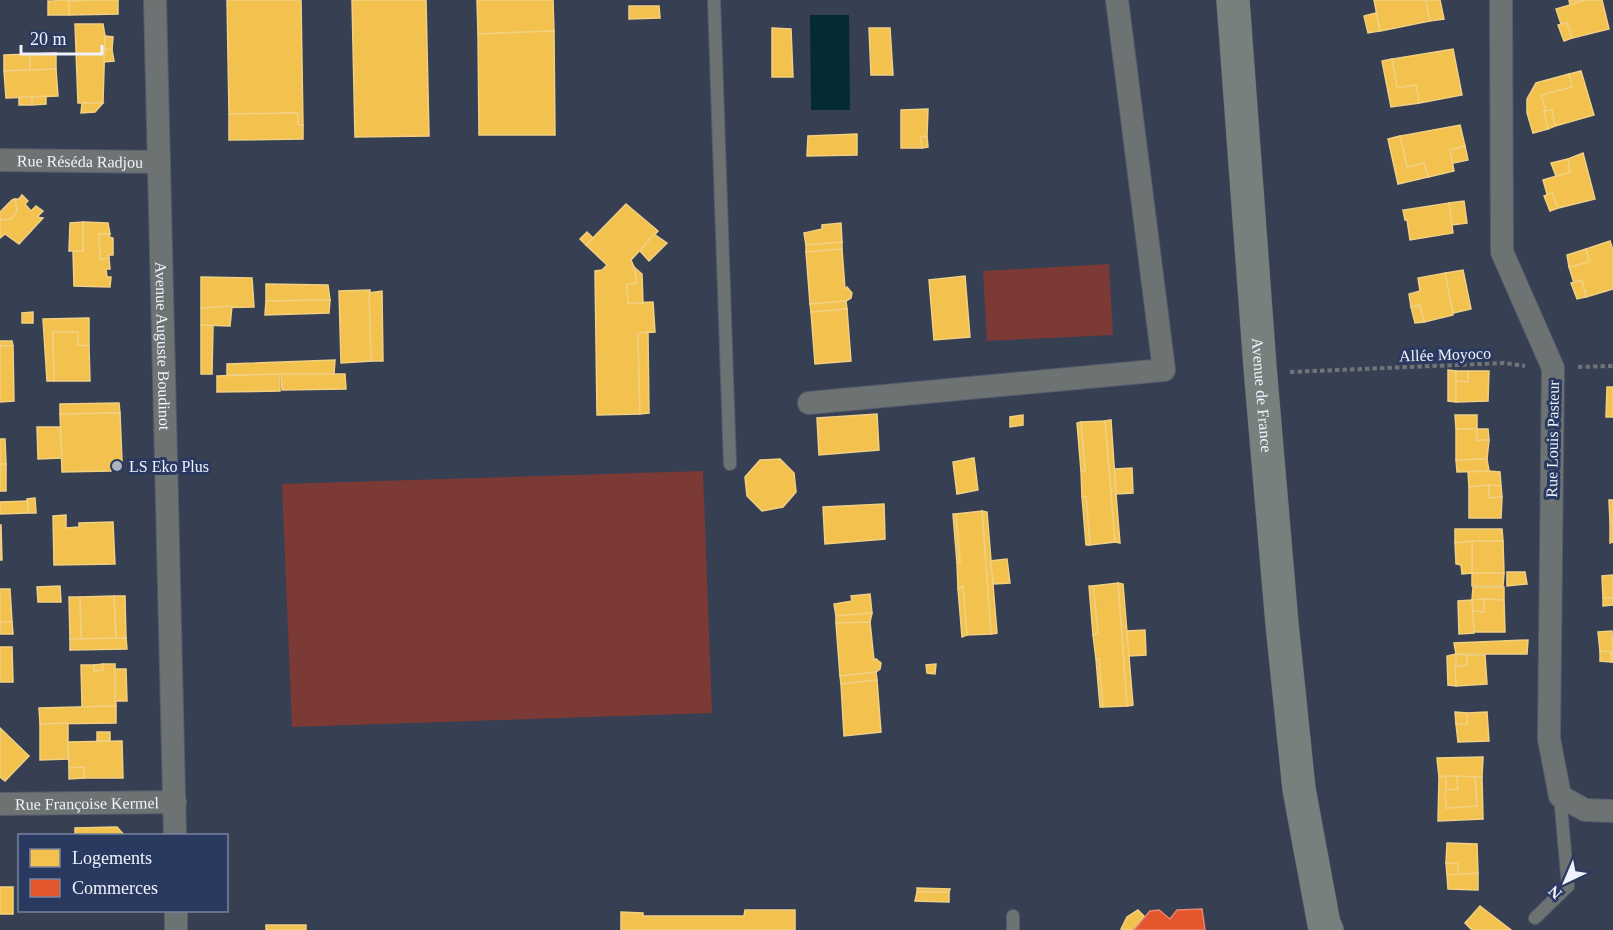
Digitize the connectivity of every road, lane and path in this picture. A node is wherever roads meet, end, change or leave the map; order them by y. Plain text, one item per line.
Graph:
1 (155, 0) edge
2 (714, 0) edge
3 (1117, 0) edge
4 (1233, 0) edge
5 (1501, 0) edge
6 (0, 160) edge
7 (159, 162) junction
8 (1613, 366) edge
9 (1553, 368) junction
10 (1279, 373) dead end
11 (809, 403) dead end
12 (730, 464) dead end
13 (1299, 789) junction
14 (1560, 796) junction
15 (175, 802) junction
16 (0, 804) edge
17 (1613, 811) edge
18 (175, 834) edge
19 (176, 912) edge
20 (1013, 916) dead end
21 (1535, 918) dead end
22 (176, 930) edge
23 (1013, 930) edge
24 (1302, 930) edge
25 (1327, 930) edge

1 - 7 street, Avenue Auguste Boudinot
2 - 12 lane
3 - 11 street
4 - 13 main road, Avenue de France
5 - 9 street, Rue Louis Pasteur
6 - 7 street, Rue Réséda Radjou
7 - 15 street, Avenue Auguste Boudinot
8 - 9 path, Allée Moyoco
9 - 10 path, Allée Moyoco
9 - 14 street, Rue Louis Pasteur
13 - 24 main road, Avenue de France
13 - 25 main road, Avenue de France
14 - 17 street
14 - 21 lane
15 - 16 street, Rue Françoise Kermel
15 - 18 street, Avenue Auguste Boudinot
19 - 22 street
20 - 23 lane

